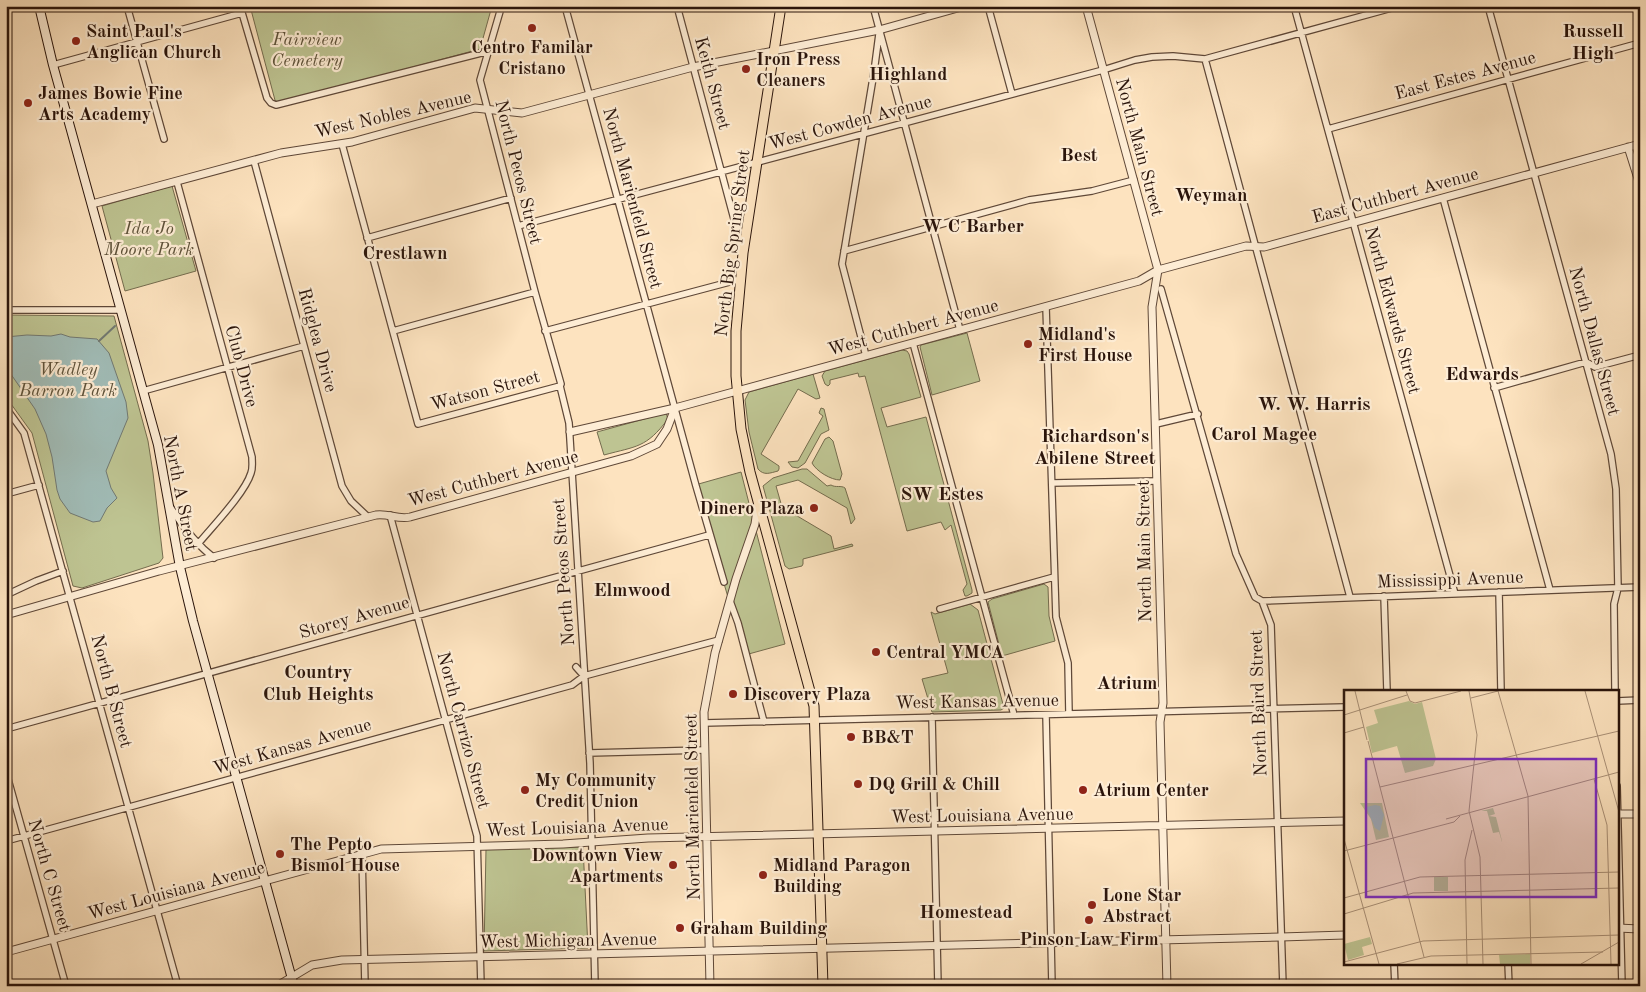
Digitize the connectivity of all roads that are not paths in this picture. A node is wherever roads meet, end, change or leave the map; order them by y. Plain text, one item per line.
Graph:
1 (39, 6) edge
2 (127, 6) edge
3 (565, 6) edge
4 (677, 6) edge
5 (780, 6) edge
6 (873, 6) edge
7 (965, 6) edge
8 (988, 6) edge
9 (1086, 6) edge
10 (1294, 6) edge
11 (1399, 6) edge
12 (1488, 6) edge
13 (504, 7) edge
14 (241, 10) edge
15 (879, 30) junction
16 (1301, 33) junction
17 (136, 42) junction
18 (1640, 43) edge
19 (489, 51) junction
20 (774, 51) junction
21 (1205, 59) junction
22 (54, 65) junction
23 (693, 67) junction
24 (1103, 70) junction
25 (1508, 79) junction
26 (1012, 94) junction
27 (589, 96) junction
28 (487, 108) junction
29 (904, 123) junction
30 (1328, 128) junction
31 (863, 134) junction
32 (164, 139) dead end
33 (342, 144) junction
34 (1640, 144) edge
35 (1628, 147) junction
36 (254, 161) junction
37 (758, 162) junction
38 (721, 172) junction
39 (1534, 173) junction
40 (1134, 180) junction
41 (177, 182) junction
42 (1640, 185) edge
43 (511, 198) junction
44 (1442, 198) junction
45 (618, 200) junction
46 (92, 204) junction
47 (1353, 222) junction
48 (518, 226) junction
49 (932, 226) junction
50 (367, 238) junction
51 (1255, 246) junction
52 (844, 250) junction
53 (743, 254) junction
54 (1158, 270) junction
55 (741, 279) junction
56 (1161, 288) dead end
57 (535, 292) junction
58 (646, 304) junction
59 (1046, 306) junction
60 (6, 310) edge
61 (121, 310) junction
62 (960, 330) junction
63 (393, 331) junction
64 (545, 331) junction
65 (913, 343) junction
66 (304, 346) junction
67 (1640, 355) edge
68 (866, 356) junction
69 (1586, 362) junction
70 (228, 368) junction
71 (560, 386) junction
72 (1494, 388) junction
73 (143, 391) junction
74 (736, 391) junction
75 (6, 408) edge
76 (674, 408) junction
77 (1198, 414) junction
78 (1156, 424) junction
79 (570, 432) junction
80 (572, 472) junction
81 (1157, 481) junction
82 (1052, 483) junction
83 (39, 485) junction
84 (6, 494) edge
85 (758, 503) junction
86 (170, 508) junction
87 (390, 515) junction
88 (368, 518) junction
89 (709, 535) junction
90 (198, 544) junction
91 (214, 558) junction
92 (180, 567) junction
93 (578, 571) junction
94 (63, 572) junction
95 (1054, 577) junction
96 (724, 582) dead end
97 (1640, 587) edge
98 (1618, 588) junction
99 (1550, 590) junction
100 (1499, 592) junction
101 (1455, 594) junction
102 (6, 595) edge
103 (1384, 596) junction
104 (982, 597) junction
105 (70, 598) junction
106 (1350, 598) junction
107 (729, 600) junction
108 (1262, 600) junction
109 (940, 609) dead end
110 (6, 615) edge
111 (417, 615) junction
112 (718, 640) junction
113 (576, 667) dead end
114 (208, 673) junction
115 (584, 676) junction
116 (1387, 690) edge
117 (1501, 690) edge
118 (1615, 690) edge
119 (1640, 700) edge
120 (1618, 701) edge
121 (100, 704) junction
122 (1344, 707) edge
123 (1274, 709) junction
124 (1162, 712) junction
125 (1046, 714) junction
126 (1069, 714) junction
127 (1014, 715) junction
128 (932, 718) junction
129 (445, 720) junction
130 (814, 720) junction
131 (764, 722) junction
132 (704, 723) junction
133 (6, 729) edge
134 (704, 750) junction
135 (589, 753) junction
136 (6, 772) edge
137 (237, 777) junction
138 (128, 807) junction
139 (1618, 814) edge
140 (1640, 814) edge
141 (1344, 821) edge
142 (1277, 823) junction
143 (1163, 826) junction
144 (1049, 829) junction
145 (934, 831) junction
146 (818, 835) junction
147 (24, 836) junction
148 (706, 837) junction
149 (6, 840) edge
150 (592, 841) junction
151 (477, 846) junction
152 (362, 854) junction
153 (266, 881) junction
154 (157, 911) junction
155 (1619, 928) edge
156 (1640, 929) edge
157 (1344, 934) edge
158 (1281, 938) junction
159 (53, 939) junction
160 (1166, 940) junction
161 (1051, 943) junction
162 (937, 946) junction
163 (822, 949) junction
164 (6, 952) edge
165 (709, 952) junction
166 (594, 954) junction
167 (480, 957) junction
168 (364, 960) junction
169 (1394, 964) edge
170 (1508, 964) edge
171 (292, 977) junction
172 (66, 986) edge
173 (178, 986) edge
174 (277, 986) edge
175 (294, 986) edge
176 (365, 986) edge
177 (481, 986) edge
178 (595, 986) edge
179 (710, 986) edge
180 (823, 986) edge
181 (938, 986) edge
182 (1052, 986) edge
183 (1167, 986) edge
184 (1282, 986) edge
185 (1395, 986) edge
186 (1509, 986) edge
187 (1622, 986) edge

1 - 22 main road, North A Street
2 - 17 street
3 - 27 street, North Marienfeld Street
4 - 23 street, Keith Street
5 - 20 highway, North Big Spring Street
6 - 15 street
7 - 15 street, West Nobles Avenue
8 - 26 street
9 - 24 street, North Main Street
10 - 16 street, North Edwards Street
11 - 16 street
12 - 25 street, North Dallas Street
13 - 19 street, North Pecos Street
14 - 17 street
14 - 19 street
15 - 20 street, West Nobles Avenue
15 - 29 street
15 - 31 street
16 - 21 street
16 - 30 street, North Edwards Street
17 - 22 street
17 - 32 street
18 - 25 street, East Estes Avenue
19 - 28 street, North Pecos Street
20 - 23 street, West Nobles Avenue
20 - 37 highway, North Big Spring Street
21 - 24 street, West Cowden Avenue
21 - 51 street
22 - 46 main road, North A Street
23 - 27 street, West Nobles Avenue
23 - 38 street, Keith Street
24 - 26 street, West Cowden Avenue
24 - 40 street, North Main Street
25 - 30 street, East Estes Avenue
25 - 39 street, North Dallas Street
26 - 29 street, West Cowden Avenue
27 - 28 street, West Nobles Avenue
27 - 45 street, North Marienfeld Street
28 - 33 street, West Nobles Avenue
28 - 43 street, North Pecos Street
29 - 31 street, West Cowden Avenue
29 - 49 street
30 - 47 street, North Edwards Street
31 - 37 street, West Cowden Avenue
31 - 52 street
33 - 36 street, West Nobles Avenue
33 - 50 street
34 - 35 street, East Cuthbert Avenue
35 - 39 street, East Cuthbert Avenue
35 - 42 street
36 - 41 street, West Nobles Avenue
36 - 66 street, Ridglea Drive
37 - 38 street, West Cowden Avenue
37 - 53 highway, North Big Spring Street
38 - 45 street, West Cowden Avenue
38 - 53 street, Keith Street
39 - 44 street, East Cuthbert Avenue
39 - 69 street, North Dallas Street
40 - 49 street
40 - 54 street, North Main Street
41 - 46 street, West Nobles Avenue
41 - 70 street, Club Drive
43 - 48 street, North Pecos Street
43 - 50 street
44 - 47 street, East Cuthbert Avenue
44 - 72 street
45 - 48 street, West Cowden Avenue
45 - 58 street, North Marienfeld Street
46 - 61 main road, North A Street
47 - 51 street, East Cuthbert Avenue
47 - 101 street, North Edwards Street
48 - 57 street, North Pecos Street
49 - 52 street
49 - 62 street
50 - 63 street
51 - 54 street, East Cuthbert Avenue
51 - 106 street
52 - 68 street
53 - 55 highway, North Big Spring Street
54 - 59 street, West Cuthbert Avenue
54 - 78 street, North Main Street
55 - 58 street
55 - 74 highway, North Big Spring Street
56 - 77 street, North Baird Street
57 - 63 street
57 - 64 street, North Pecos Street
58 - 64 street
58 - 76 street, North Marienfeld Street
59 - 62 street, West Cuthbert Avenue
59 - 82 street
60 - 61 street
61 - 73 main road, North A Street
62 - 65 street, West Cuthbert Avenue
63 - 71 street, Watson Street
64 - 71 street, North Pecos Street
65 - 68 street, West Cuthbert Avenue
65 - 104 street
66 - 70 street
66 - 88 street, Ridglea Drive
67 - 69 street
68 - 74 street, West Cuthbert Avenue
69 - 72 street
69 - 98 street, North Dallas Street
70 - 73 street
70 - 90 street, Club Drive
71 - 79 street, North Pecos Street
72 - 99 street
73 - 86 main road, North A Street
74 - 76 street, West Cuthbert Avenue
74 - 85 highway, North Big Spring Street
75 - 83 street, North B Street
76 - 79 street, West Cuthbert Avenue
76 - 80 street, West Cuthbert Avenue
76 - 89 street, North Marienfeld Street
77 - 78 street
77 - 108 street, North Baird Street
78 - 81 street, North Main Street
79 - 80 street, North Pecos Street
80 - 87 street, West Cuthbert Avenue
80 - 93 street, North Pecos Street
81 - 82 street
81 - 124 street, North Main Street
82 - 95 street
83 - 84 street
83 - 94 street, North B Street
85 - 107 street, North Marienfeld Street
85 - 130 highway, North Big Spring Street
86 - 90 street
86 - 92 main road, North A Street
87 - 88 street, West Cuthbert Avenue
87 - 111 street, North Carrizo Street
88 - 91 street, West Cuthbert Avenue
89 - 93 street, Storey Avenue
89 - 96 street, North Marienfeld Street
90 - 91 street
91 - 92 street, West Cuthbert Avenue
92 - 105 street, West Cuthbert Avenue
92 - 114 main road, North A Street
93 - 111 street, Storey Avenue
93 - 115 street, North Pecos Street
94 - 102 street
94 - 105 street, North B Street
95 - 104 street
95 - 126 street
97 - 98 street, Mississippi Avenue
98 - 99 street, Mississippi Avenue
98 - 118 street, North Dallas Street
99 - 100 street, Mississippi Avenue
100 - 101 street, Mississippi Avenue
100 - 117 street
101 - 103 street, Mississippi Avenue
103 - 106 street, Mississippi Avenue
103 - 116 street
104 - 109 street
104 - 127 street
105 - 110 street, West Cuthbert Avenue
105 - 121 street, North B Street
106 - 108 street, Mississippi Avenue
107 - 112 street, North Marienfeld Street
107 - 131 street
108 - 123 street, North Baird Street
111 - 114 street, Storey Avenue
111 - 129 street, North Carrizo Street
112 - 115 street, West Kansas Avenue
112 - 132 street, North Marienfeld Street
113 - 115 street
114 - 121 street, Storey Avenue
114 - 137 main road, North A Street
115 - 129 street, West Kansas Avenue
115 - 135 street, North Pecos Street
119 - 120 street
121 - 133 street, Storey Avenue
121 - 138 street, North B Street
122 - 123 street, West Kansas Avenue
123 - 124 street, West Kansas Avenue
123 - 142 street, North Baird Street
124 - 126 street, West Kansas Avenue
124 - 143 street, North Main Street
125 - 126 street, West Kansas Avenue
125 - 127 street, West Kansas Avenue
125 - 144 street
127 - 128 street, West Kansas Avenue
128 - 130 street, West Kansas Avenue
128 - 145 street
129 - 137 street, West Kansas Avenue
129 - 151 street, North Carrizo Street
130 - 131 street, West Kansas Avenue
130 - 146 highway, North Big Spring Street
131 - 132 street, West Kansas Avenue
132 - 134 street, North Marienfeld Street
134 - 135 street
134 - 148 street, North Marienfeld Street
135 - 150 street, North Pecos Street
136 - 147 street, North C Street
137 - 138 street, West Kansas Avenue
137 - 153 main road, North A Street
138 - 147 street, West Kansas Avenue
138 - 154 street, North B Street
139 - 140 street
139 - 155 street
141 - 142 street, West Louisiana Avenue
142 - 143 street, West Louisiana Avenue
142 - 158 street, North Baird Street
143 - 144 street, West Louisiana Avenue
143 - 160 street, North Main Street
144 - 145 street, West Louisiana Avenue
144 - 161 street
145 - 146 street, West Louisiana Avenue
145 - 162 street
146 - 148 street, West Louisiana Avenue
146 - 163 highway, North Big Spring Street
147 - 149 street, West Kansas Avenue
147 - 159 street, North C Street
148 - 150 street, West Louisiana Avenue
148 - 165 street, North Marienfeld Street
150 - 151 street, West Louisiana Avenue
150 - 166 street, North Pecos Street
151 - 152 street, West Louisiana Avenue
151 - 167 street, North Carrizo Street
152 - 153 street, West Louisiana Avenue
152 - 168 street
153 - 154 street, West Louisiana Avenue
153 - 171 main road, North A Street
154 - 159 street, West Louisiana Avenue
154 - 173 street, North B Street
155 - 156 street
155 - 187 street
157 - 158 street, West Michigan Avenue
158 - 160 street, West Michigan Avenue
158 - 184 street, North Baird Street
159 - 164 street, West Louisiana Avenue
159 - 172 street, North C Street
160 - 161 street, West Michigan Avenue
160 - 183 street, North Main Street
161 - 162 street, West Michigan Avenue
161 - 182 street
162 - 163 street, West Michigan Avenue
162 - 181 street
163 - 165 street, West Michigan Avenue
163 - 180 highway, North Big Spring Street
165 - 166 street, West Michigan Avenue
165 - 179 street, North Marienfeld Street
166 - 167 street, West Michigan Avenue
166 - 178 street, North Pecos Street
167 - 168 street, West Michigan Avenue
167 - 177 street, North Carrizo Street
168 - 171 street, West Michigan Avenue
168 - 176 street
169 - 185 street
170 - 186 street
171 - 174 street, West Michigan Avenue
171 - 175 main road, North A Street

